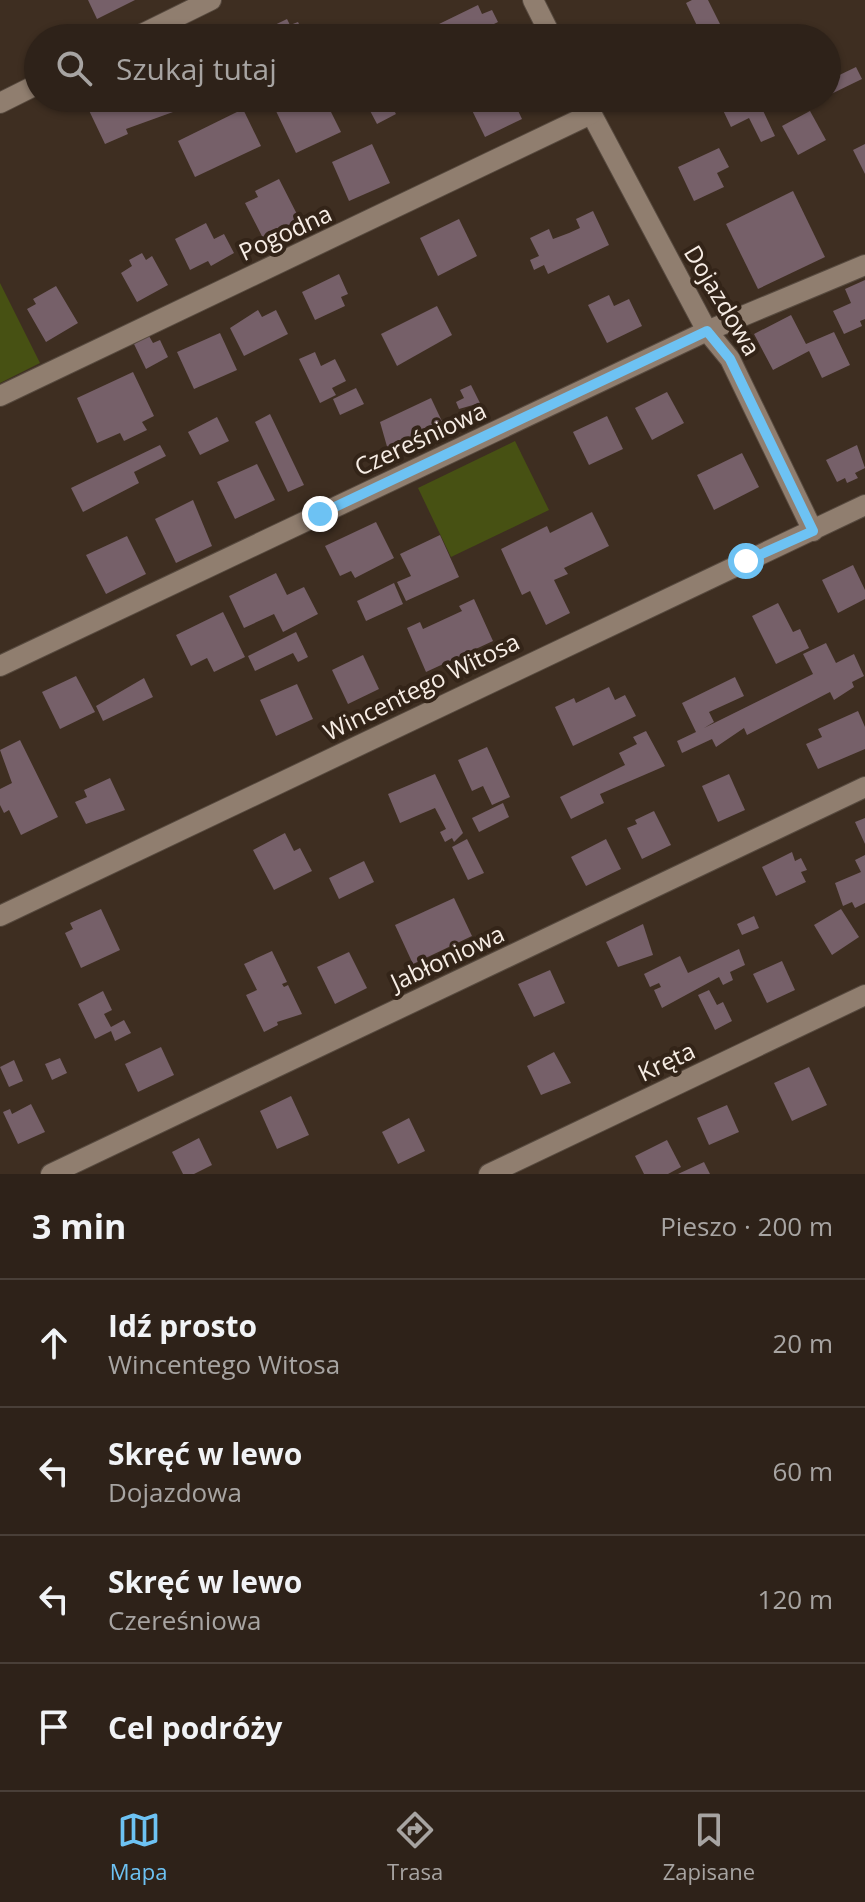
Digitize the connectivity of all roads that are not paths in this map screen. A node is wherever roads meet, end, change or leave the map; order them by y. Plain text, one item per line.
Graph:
1 (211, 0) edge
2 (533, 0) edge
3 (162, 24) edge
4 (545, 24) edge
5 (24, 91) edge
6 (0, 103) edge
7 (575, 112) edge
8 (590, 112) edge
9 (865, 265) edge
10 (707, 331) junction
11 (0, 396) edge
12 (865, 505) edge
13 (813, 531) junction
14 (0, 666) edge
15 (865, 787) edge
16 (0, 916) edge
17 (865, 995) edge
18 (51, 1174) edge
19 (489, 1174) edge

1 - 3 street
2 - 4 street
5 - 6 street
7 - 11 street, Pogodna
8 - 10 street, Dojazdowa
9 - 10 street, Czereśniowa
10 - 13 street, Dojazdowa
10 - 14 street, Czereśniowa
12 - 13 street, Wincentego Witosa
13 - 16 street, Wincentego Witosa
15 - 18 street, Jabłoniowa
17 - 19 street, Kręta

